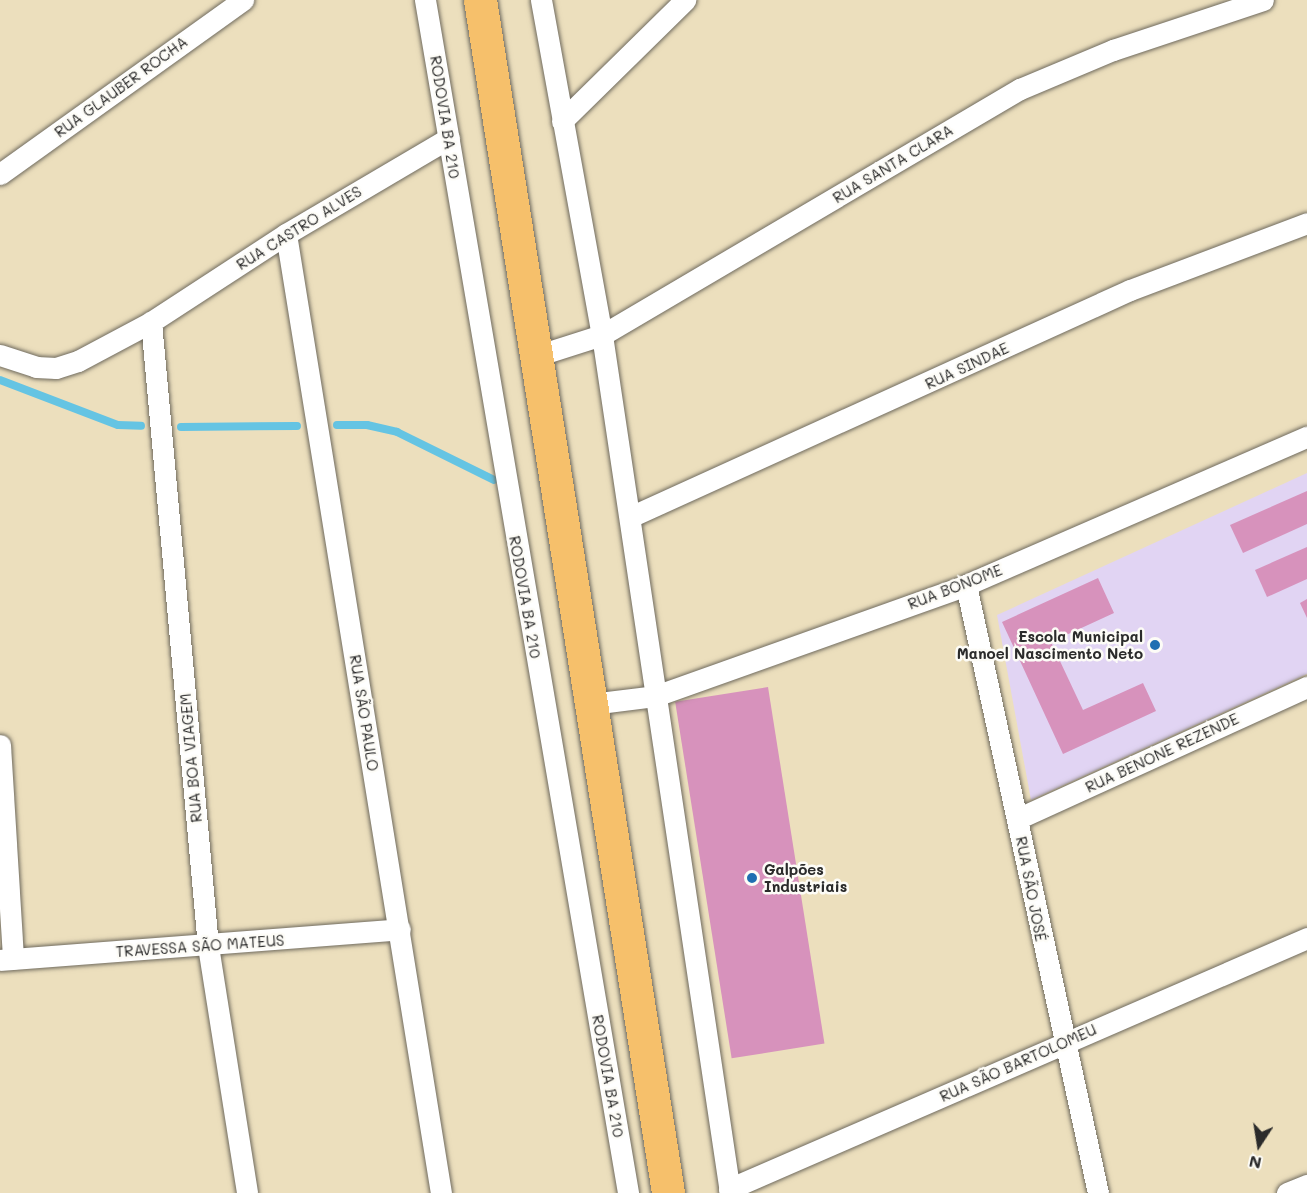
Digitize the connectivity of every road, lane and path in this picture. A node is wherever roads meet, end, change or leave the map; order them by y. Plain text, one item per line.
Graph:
1 (243, 0) edge
2 (425, 0) edge
3 (480, 0) edge
4 (541, 0) edge
5 (685, 0) edge
6 (1263, 0) edge
7 (562, 121) junction
8 (449, 138) junction
9 (0, 174) edge
10 (1307, 223) edge
11 (286, 234) junction
12 (151, 322) junction
13 (602, 335) junction
14 (0, 355) edge
15 (536, 356) junction
16 (1307, 437) edge
17 (630, 517) junction
18 (966, 585) junction
19 (1307, 687) edge
20 (655, 696) junction
21 (591, 704) junction
22 (0, 745) edge
23 (1017, 819) junction
24 (400, 929) junction
25 (1307, 938) edge
26 (208, 946) junction
27 (7, 959) edge
28 (1063, 1044) junction
29 (1307, 1185) edge
30 (730, 1191) edge
31 (247, 1193) edge
32 (441, 1193) edge
33 (628, 1193) edge
34 (668, 1193) edge
35 (1098, 1193) edge
36 (1287, 1193) edge

1 - 9 street, RUA GLAUBER ROCHA
2 - 8 street, RODOVIA BA 210
3 - 15 main road
4 - 7 street
5 - 7 street
6 - 13 street, RUA SANTA CLARA
7 - 13 street
8 - 11 street, RUA CASTRO ALVES
8 - 33 street, RODOVIA BA 210
10 - 17 street, RUA SINDAE
11 - 12 street, RUA CASTRO ALVES
11 - 24 street, RUA SÃO PAULO
12 - 14 street, RUA CASTRO ALVES
12 - 26 street, RUA BOA VIAGEM
13 - 15 street, RUA SANTA CLARA
13 - 17 street
15 - 21 main road
16 - 18 street, RUA BONOME
17 - 20 street
18 - 20 street, RUA BONOME
18 - 23 street, RUA SÃO JOSÉ
19 - 23 street, RUA BENONE REZENDE
20 - 21 street, RUA BONOME
20 - 30 street
21 - 34 main road
22 - 27 street
23 - 28 street, RUA SÃO JOSÉ
24 - 26 street, TRAVESSA SÃO MATEUS
24 - 32 street, RUA SÃO PAULO
25 - 28 street, RUA SÃO BARTOLOMEU
26 - 27 street, TRAVESSA SÃO MATEUS
26 - 31 street, RUA BOA VIAGEM
28 - 30 street, RUA SÃO BARTOLOMEU
28 - 35 street, RUA SÃO JOSÉ
29 - 36 street

